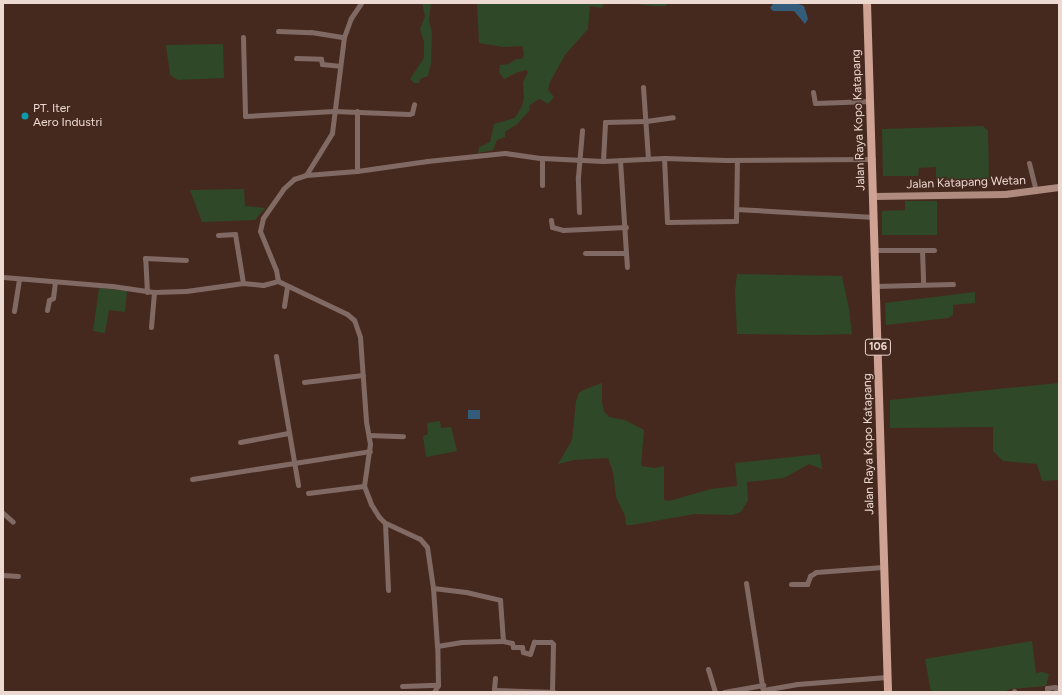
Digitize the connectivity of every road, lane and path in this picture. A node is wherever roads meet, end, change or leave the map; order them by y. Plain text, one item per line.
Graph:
1 (361, 3) edge
2 (867, 3) edge
3 (278, 31) dead end
4 (243, 36) dead end
5 (344, 37) junction
6 (296, 58) dead end
7 (340, 66) junction
8 (643, 87) dead end
9 (813, 92) dead end
10 (871, 101) junction
11 (414, 104) dead end
12 (334, 111) junction
13 (357, 111) junction
14 (673, 117) dead end
15 (646, 121) junction
16 (582, 130) dead end
17 (542, 158) junction
18 (664, 158) junction
19 (580, 159) junction
20 (648, 159) junction
21 (873, 159) junction
22 (603, 160) junction
23 (620, 160) junction
24 (737, 160) junction
25 (1030, 164) dead end
26 (357, 171) junction
27 (306, 175) junction
28 (542, 185) dead end
29 (1059, 187) edge
30 (1036, 191) junction
31 (874, 196) junction
32 (736, 209) junction
33 (579, 212) dead end
34 (874, 217) junction
35 (551, 220) dead end
36 (626, 227) junction
37 (218, 235) dead end
38 (875, 250) junction
39 (922, 250) junction
40 (934, 250) dead end
41 (585, 253) dead end
42 (626, 253) junction
43 (186, 260) dead end
44 (627, 267) dead end
45 (3, 277) edge
46 (19, 279) junction
47 (278, 281) junction
48 (55, 282) junction
49 (243, 283) junction
50 (923, 284) junction
51 (953, 284) dead end
52 (287, 286) junction
53 (876, 286) junction
54 (147, 292) junction
55 (154, 292) junction
56 (284, 306) dead end
57 (47, 310) dead end
58 (14, 312) dead end
59 (151, 327) dead end
60 (276, 356) dead end
61 (363, 375) junction
62 (304, 382) dead end
63 (288, 432) junction
64 (369, 435) junction
65 (404, 436) dead end
66 (240, 442) dead end
67 (370, 451) junction
68 (293, 463) junction
69 (192, 479) dead end
70 (298, 485) dead end
71 (364, 486) junction
72 (308, 493) dead end
73 (3, 513) edge
74 (13, 522) dead end
75 (385, 523) junction
76 (884, 567) junction
77 (3, 575) edge
78 (18, 576) dead end
79 (746, 583) dead end
80 (791, 584) dead end
81 (433, 588) junction
82 (388, 590) dead end
83 (503, 642) junction
84 (437, 646) junction
85 (708, 669) dead end
86 (887, 677) junction
87 (495, 678) dead end
88 (438, 685) junction
89 (402, 686) dead end
90 (763, 689) edge
91 (434, 692) edge
92 (553, 692) edge
93 (715, 692) edge
94 (724, 692) edge
95 (888, 692) edge
96 (1047, 692) edge
97 (1057, 692) edge

1 - 5 street
2 - 10 main road, Jalan Raya Kopo Katapang / 106
3 - 5 street
4 - 12 street
5 - 7 street
6 - 7 street
7 - 12 street
8 - 15 street
9 - 10 street
10 - 21 main road, Jalan Raya Kopo Katapang / 106
11 - 13 street
12 - 13 street
12 - 27 street
13 - 26 street
14 - 15 street
15 - 20 street
15 - 22 street
16 - 19 street
17 - 19 street
17 - 26 street
17 - 28 street
18 - 20 street
18 - 24 street
18 - 32 street
19 - 22 street
19 - 33 street
20 - 23 street
21 - 24 street
21 - 31 main road, Jalan Raya Kopo Katapang / 106
22 - 23 street
23 - 36 street
24 - 32 street
25 - 30 street
26 - 27 street
27 - 47 street
29 - 30 street, Jalan Katapang Wetan
30 - 31 street, Jalan Katapang Wetan
31 - 34 main road, Jalan Raya Kopo Katapang / 106
32 - 34 street
34 - 38 main road, Jalan Raya Kopo Katapang / 106
35 - 36 street
36 - 42 street
37 - 49 street
38 - 39 street
38 - 53 main road, Jalan Raya Kopo Katapang / 106
39 - 40 street
39 - 50 street
41 - 42 street
42 - 44 street
43 - 54 street
45 - 46 street
46 - 48 street
46 - 58 street
47 - 49 street
47 - 52 street
48 - 54 street
48 - 57 street
49 - 55 street
50 - 51 street
50 - 53 street
52 - 56 street
52 - 61 street
53 - 76 main road, Jalan Raya Kopo Katapang / 106
54 - 55 street
55 - 59 street
60 - 63 street
61 - 62 street
61 - 64 street
63 - 66 street
63 - 68 street
64 - 65 street
64 - 67 street
67 - 68 street
67 - 71 street
68 - 69 street
68 - 70 street
71 - 72 street
71 - 75 street
73 - 74 street
75 - 81 street
75 - 82 street
76 - 80 street
76 - 86 main road, Jalan Raya Kopo Katapang / 106
77 - 78 street
79 - 90 street
81 - 83 street
81 - 84 street
83 - 84 street
83 - 92 street
84 - 88 street
85 - 93 street
86 - 90 street
86 - 95 main road, Jalan Raya Kopo Katapang / 106
87 - 92 street
88 - 89 street
88 - 91 street
90 - 94 street
96 - 97 street

